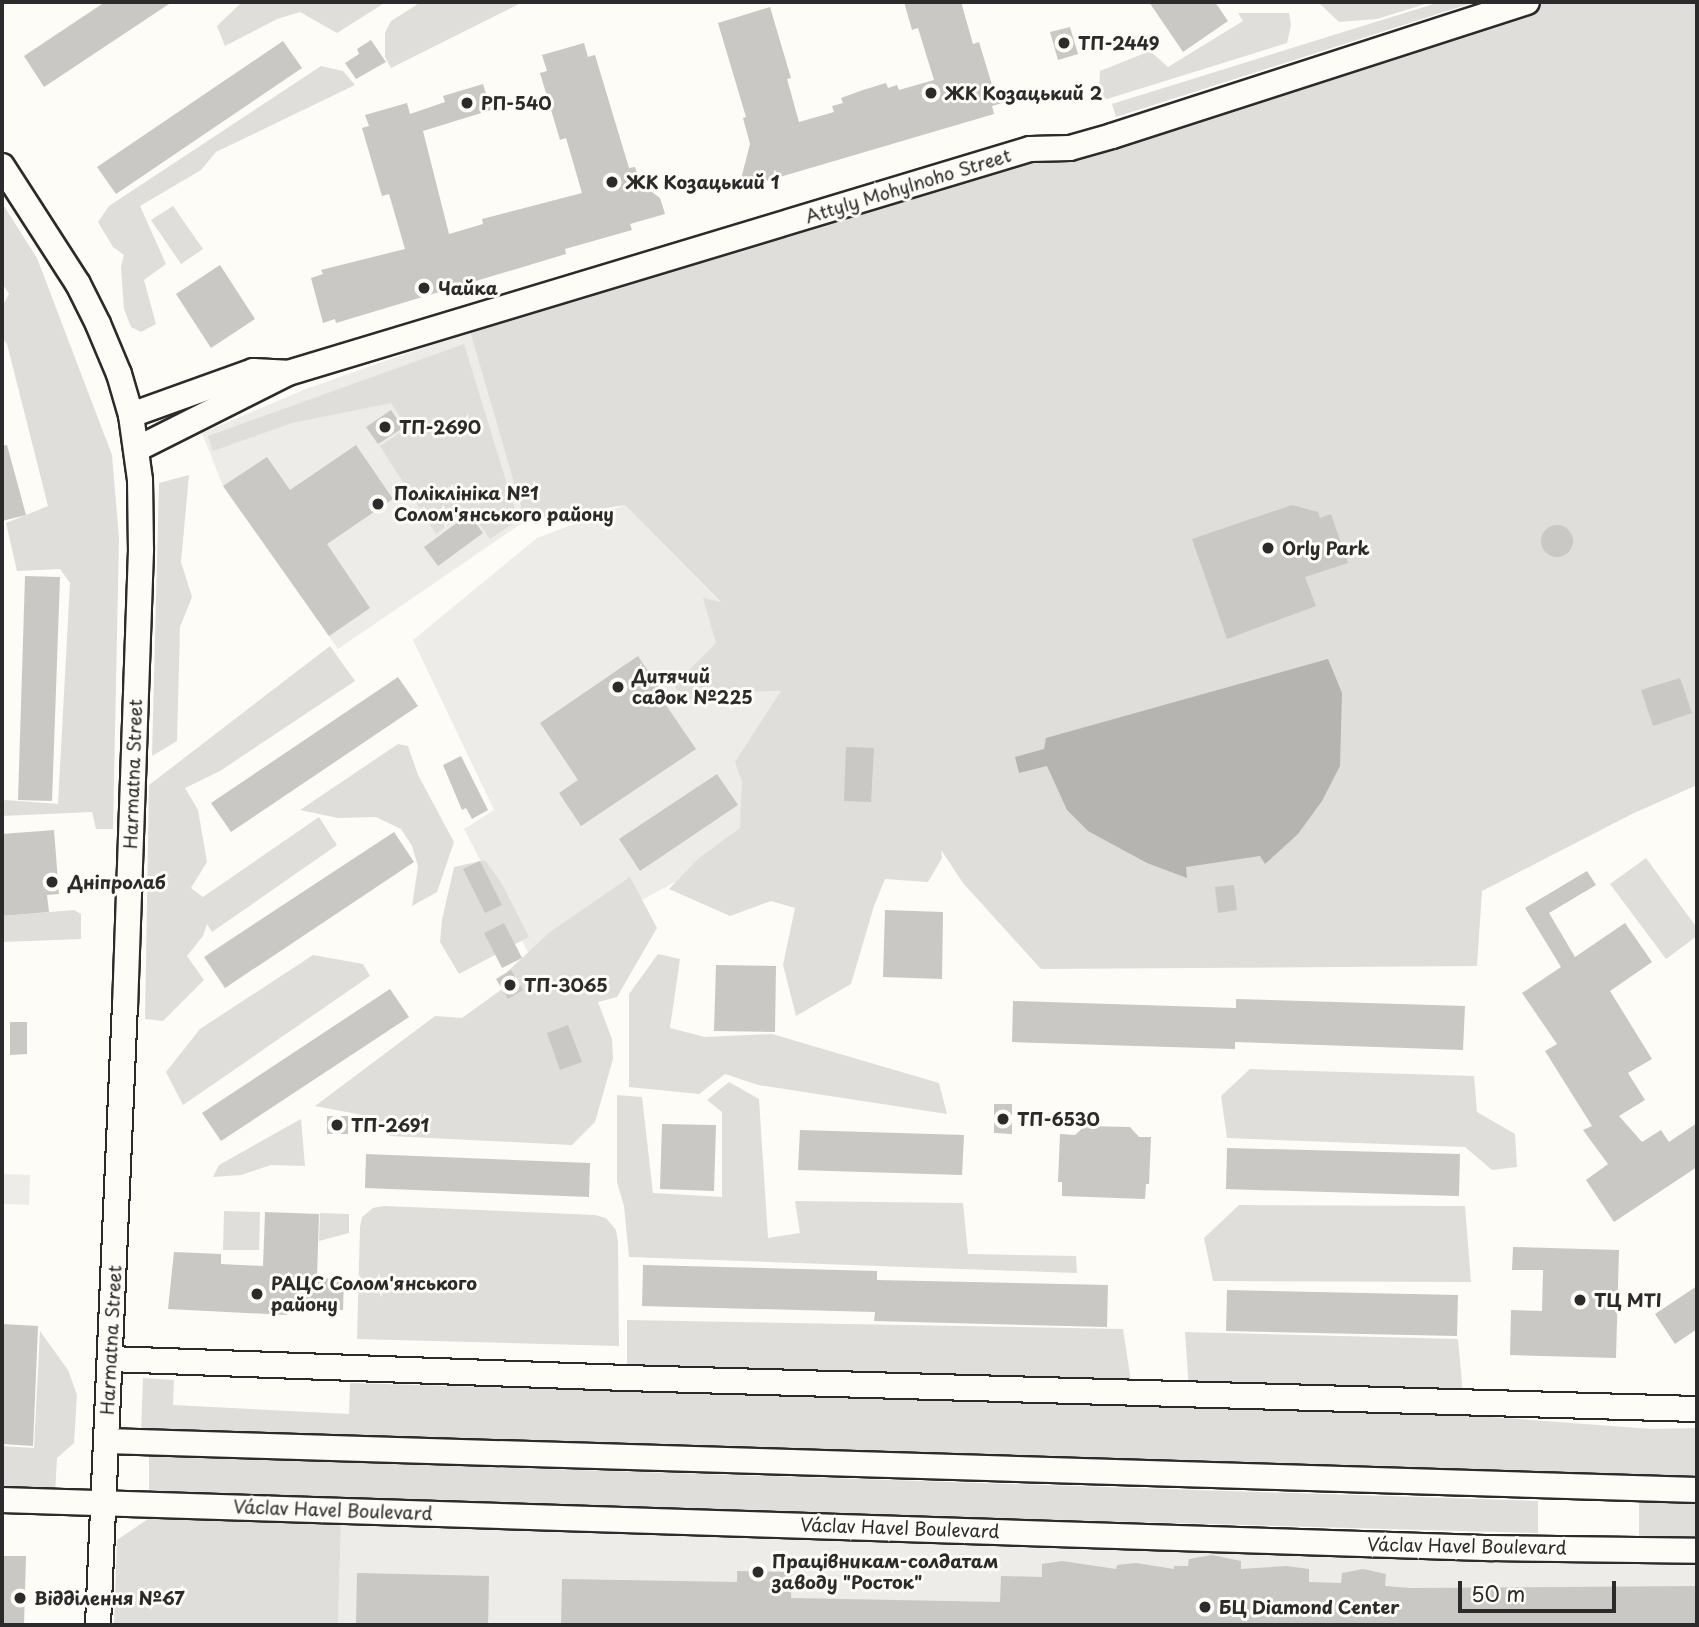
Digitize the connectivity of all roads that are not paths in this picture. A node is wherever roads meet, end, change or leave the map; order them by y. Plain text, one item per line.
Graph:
1 (1527, 2) edge
2 (2, 166) edge
3 (288, 373) junction
4 (131, 415) junction
5 (137, 449) junction
6 (110, 1359) junction
7 (1697, 1409) edge
8 (106, 1441) junction
9 (1697, 1490) edge
10 (2, 1500) edge
11 (103, 1502) junction
12 (1697, 1550) edge
13 (98, 1625) edge

1 - 3 street, Attyly Mohylnoho Street
2 - 4 street, Harmatna Street
3 - 4 street, Attyly Mohylnoho Street
3 - 5 street, Attyly Mohylnoho Street
4 - 5 street, Harmatna Street
5 - 6 street, Harmatna Street
6 - 7 street
6 - 8 street, Harmatna Street
8 - 9 street
8 - 11 street, Harmatna Street
10 - 11 street, Václav Havel Boulevard
11 - 12 street, Václav Havel Boulevard
11 - 13 street, Harmatna Street

